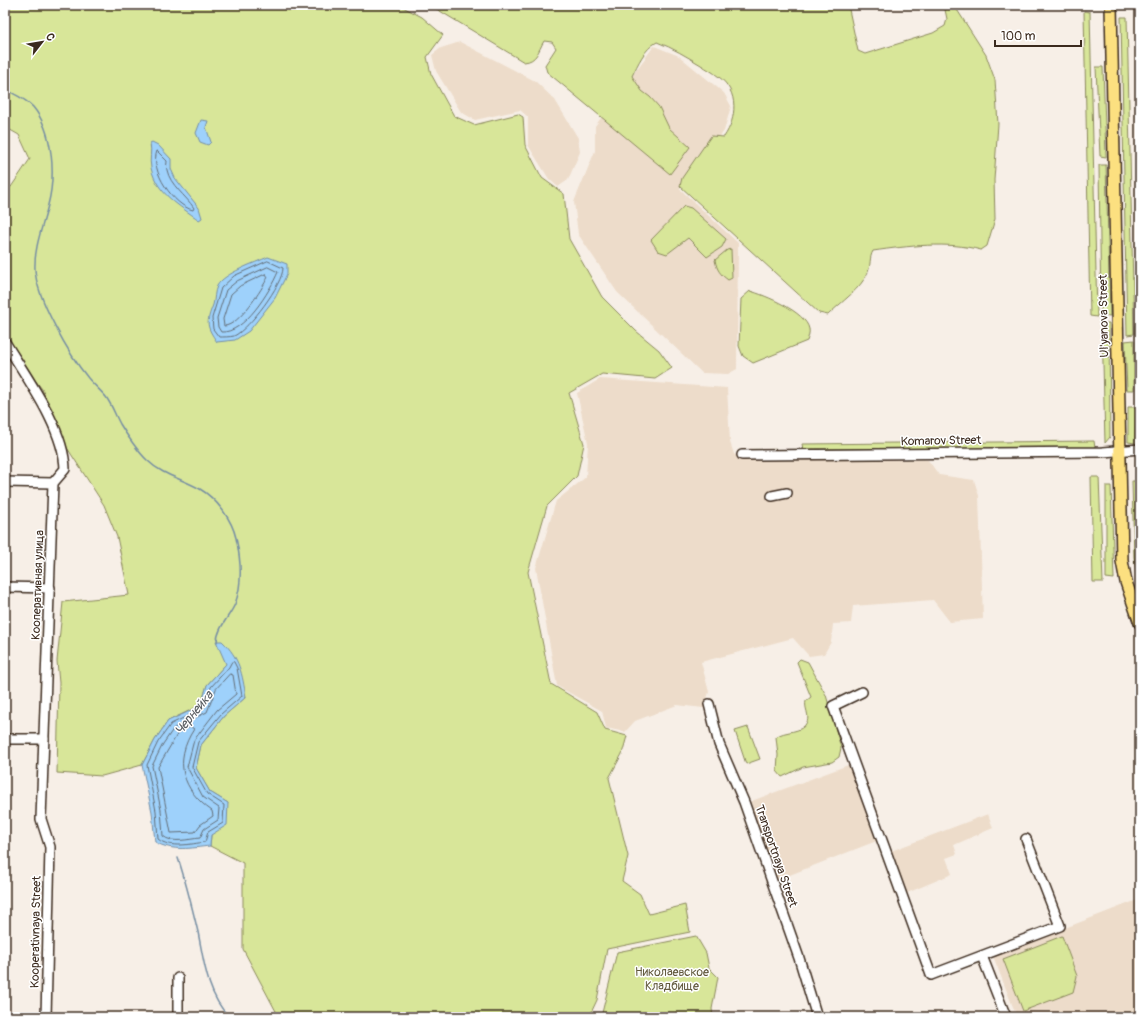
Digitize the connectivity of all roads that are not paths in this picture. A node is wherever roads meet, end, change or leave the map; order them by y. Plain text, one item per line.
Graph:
1 (1110, 5) edge
2 (5, 342) edge
3 (1140, 449) edge
4 (1120, 451) junction
5 (742, 455) dead end
6 (5, 482) edge
7 (53, 483) junction
8 (787, 493) dead end
9 (772, 496) dead end
10 (5, 587) edge
11 (50, 588) junction
12 (1140, 623) edge
13 (862, 692) dead end
14 (709, 704) dead end
15 (5, 739) edge
16 (44, 739) junction
17 (1026, 839) dead end
18 (982, 956) junction
19 (178, 978) dead end
20 (46, 1017) edge
21 (178, 1017) edge
22 (817, 1017) edge
23 (1006, 1017) edge

1 - 4 main road, Ul'yanova Street
2 - 7 street
3 - 4 street, Komarov Street
4 - 5 street, Komarov Street
4 - 12 main road, Ul'yanova Street
6 - 7 street
7 - 11 street, Кооперативная улица
8 - 9 street
10 - 11 street
11 - 16 street, Кооперативная улица
13 - 18 street
14 - 22 street, Transportnaya Street
15 - 16 street
16 - 20 street, Kooperativnaya Street
17 - 18 street
18 - 23 street
19 - 21 street

